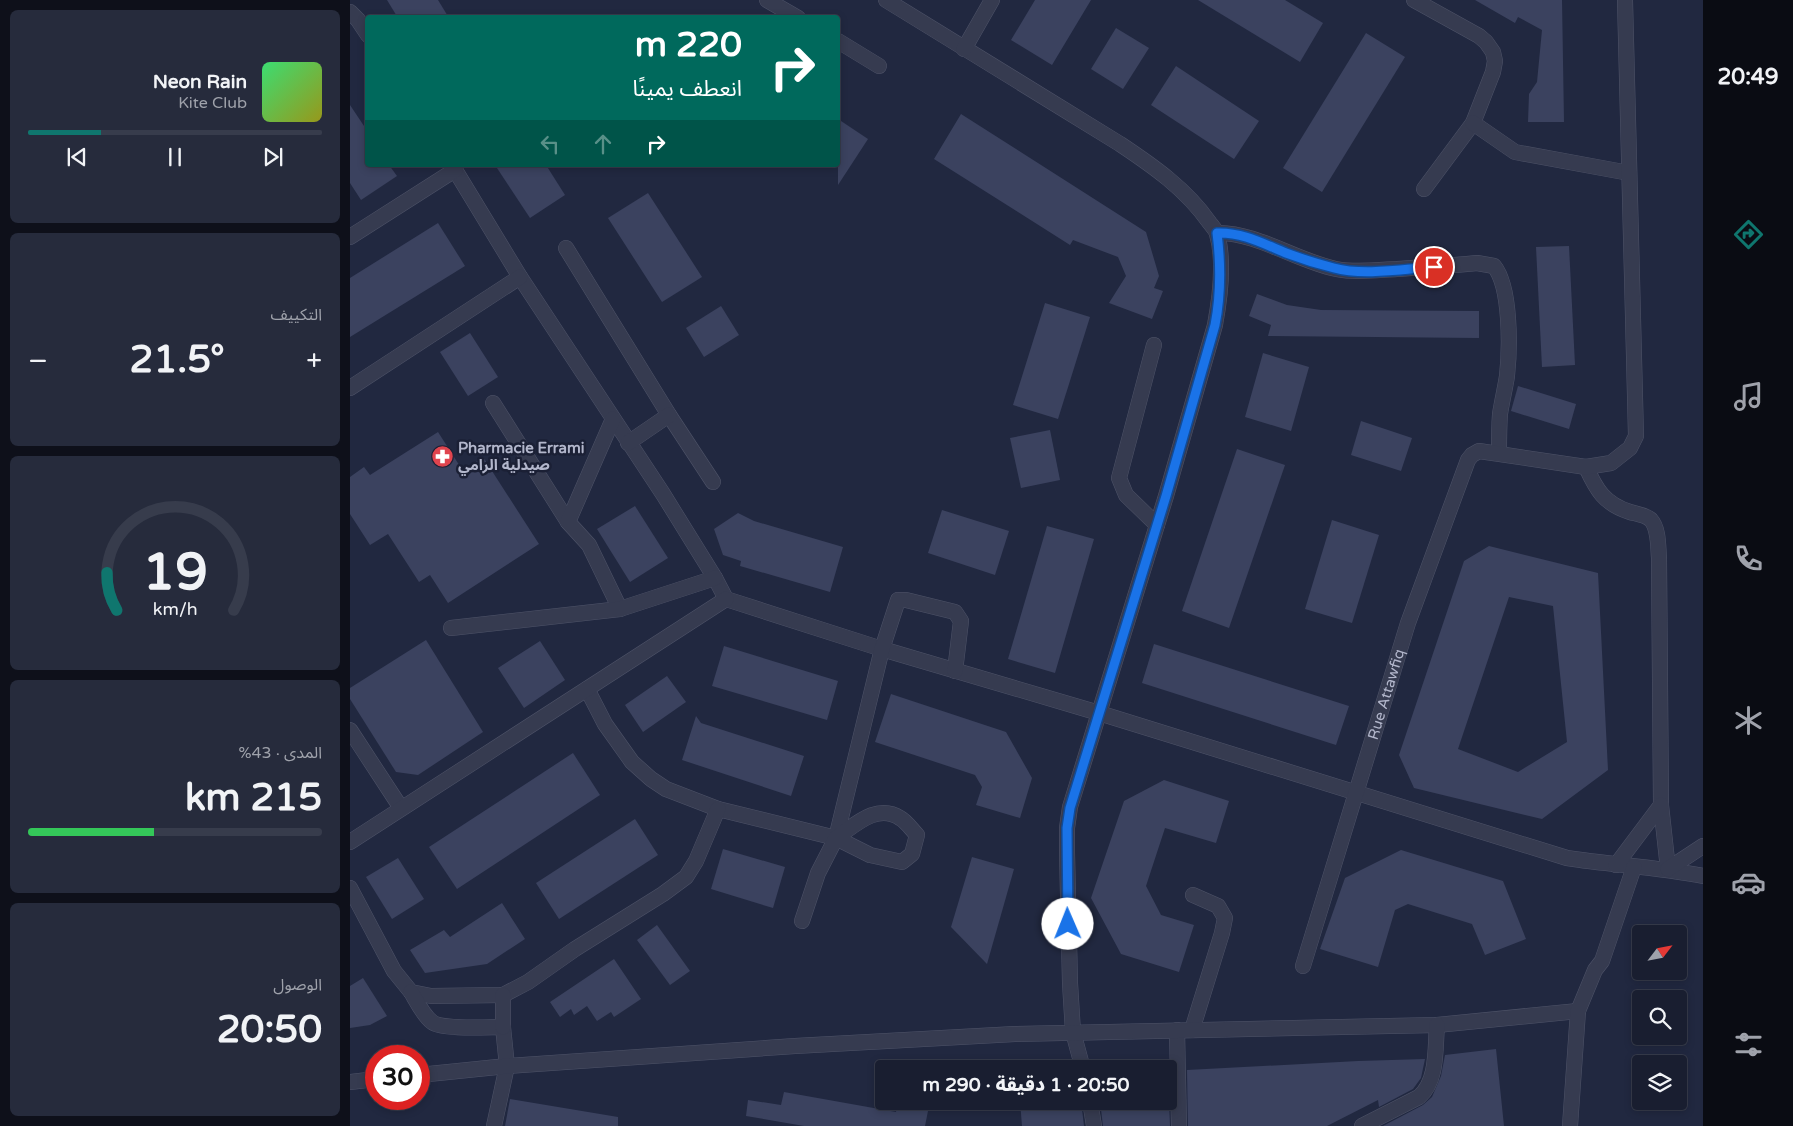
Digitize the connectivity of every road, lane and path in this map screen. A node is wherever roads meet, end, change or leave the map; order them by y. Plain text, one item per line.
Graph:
1 (767, 0) edge
2 (886, 0) edge
3 (992, 0) edge
4 (1414, 0) edge
5 (1625, 0) edge
6 (350, 12) edge
7 (793, 15) edge
8 (365, 30) edge
9 (840, 42) edge
10 (964, 49) junction
11 (879, 66) dead end
12 (1473, 123) junction
13 (453, 168) edge
14 (1629, 173) junction
15 (1424, 189) dead end
16 (1217, 233) junction
17 (350, 237) edge
18 (566, 248) dead end
19 (520, 277) junction
20 (1154, 345) dead end
21 (350, 388) edge
22 (493, 403) dead end
23 (669, 415) junction
24 (613, 419) junction
25 (628, 443) junction
26 (1499, 453) junction
27 (1586, 467) junction
28 (713, 482) dead end
29 (568, 522) junction
30 (1157, 525) junction
31 (715, 578) junction
32 (726, 599) junction
33 (620, 609) junction
34 (451, 628) dead end
35 (882, 649) junction
36 (955, 671) junction
37 (587, 689) junction
38 (1099, 713) junction
39 (350, 730) edge
40 (1357, 792) junction
41 (1661, 805) junction
42 (401, 808) junction
43 (718, 809) junction
44 (836, 838) junction
45 (350, 842) edge
46 (1703, 846) edge
47 (1616, 865) junction
48 (1634, 868) junction
49 (1668, 869) junction
50 (1703, 876) edge
51 (350, 888) edge
52 (1193, 895) dead end
53 (802, 921) dead end
54 (1303, 966) dead end
55 (411, 992) junction
56 (503, 995) junction
57 (1578, 1011) junction
58 (1437, 1025) junction
59 (503, 1027) junction
60 (1184, 1030) junction
61 (1073, 1032) junction
62 (1081, 1060) edge
63 (506, 1066) junction
64 (430, 1074) edge
65 (365, 1080) edge
66 (350, 1082) edge
67 (1091, 1110) edge
68 (494, 1126) edge
69 (1094, 1126) edge
70 (1179, 1126) edge
71 (1362, 1126) edge
72 (1570, 1126) edge

1 - 7 street
2 - 10 street
3 - 10 street
4 - 12 street
5 - 14 street, Rue Attawfiq
6 - 8 street
9 - 11 street
10 - 16 street
12 - 14 street
12 - 15 street
13 - 17 street
13 - 19 street
14 - 27 street, Rue Attawfiq
16 - 26 street
16 - 30 street
18 - 23 street
19 - 21 street
19 - 24 street
20 - 30 street
22 - 29 street
23 - 25 street
23 - 28 street
24 - 25 street
24 - 29 street
25 - 31 street
26 - 27 street, Rue Attawfiq
26 - 40 street, Rue Attawfiq
27 - 41 street
29 - 33 street
30 - 38 street
31 - 32 street
31 - 33 street
32 - 35 street
32 - 37 street
33 - 34 street
35 - 36 street
35 - 36 street
35 - 44 street
36 - 38 street
37 - 42 street
37 - 43 street
38 - 40 street
38 - 61 street
39 - 42 street
40 - 47 street
40 - 54 street, Rue Attawfiq
41 - 47 street
41 - 49 street
42 - 45 street
43 - 44 street
43 - 56 street
44 - 44 street
44 - 53 street
46 - 49 street
47 - 48 street
48 - 49 street
48 - 57 street
49 - 50 street
51 - 55 street
52 - 60 street
55 - 56 street
55 - 59 street
56 - 59 street
57 - 58 street
57 - 72 street
58 - 60 street
58 - 71 street
59 - 63 street
60 - 61 street
60 - 70 street
61 - 62 street
61 - 63 street
63 - 64 street
63 - 68 street
65 - 66 street
67 - 69 street

